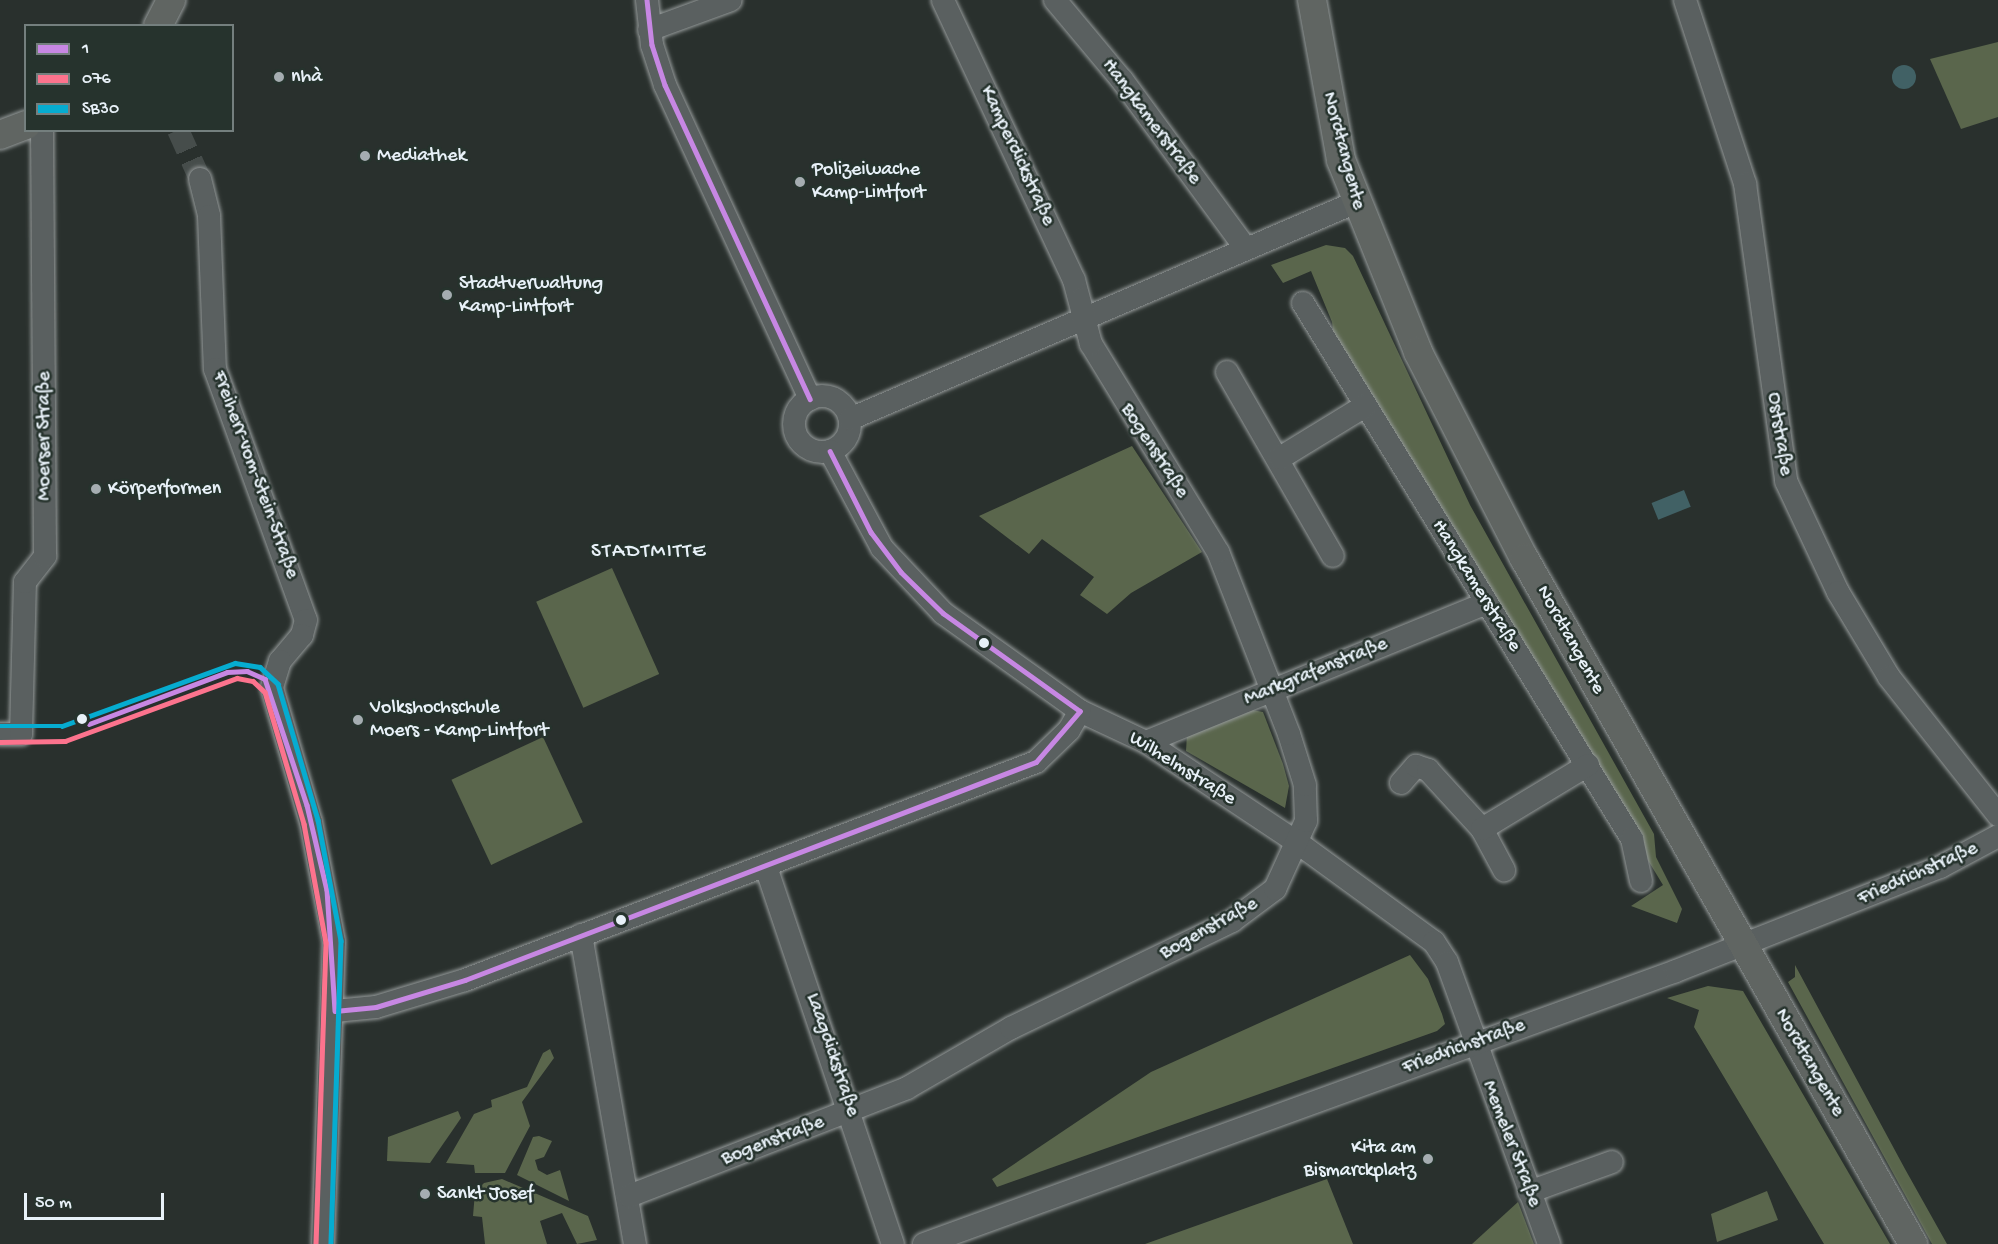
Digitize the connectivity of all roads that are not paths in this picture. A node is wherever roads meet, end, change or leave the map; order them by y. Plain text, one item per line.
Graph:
1 (171, 0) edge
2 (182, 0) edge
3 (647, 0) edge
4 (731, 0) edge
5 (943, 0) edge
6 (1054, 0) edge
7 (1312, 0) edge
8 (1685, 0) edge
9 (159, 24) edge
10 (172, 24) edge
11 (649, 30) junction
12 (24, 112) edge
13 (0, 121) edge
14 (24, 126) edge
15 (42, 132) edge
16 (0, 135) edge
17 (200, 179) tunnel mouth
18 (1354, 203) junction
19 (1244, 246) junction
20 (1304, 303) dead end
21 (1083, 315) junction
22 (1227, 372) dead end
23 (810, 399) junction
24 (1365, 406) junction
25 (850, 419) junction
26 (830, 451) junction
27 (1280, 458) junction
28 (1333, 556) dead end
29 (1487, 603) junction
30 (1274, 690) junction
31 (1080, 711) junction
32 (10, 734) edge
33 (1146, 742) junction
34 (1588, 765) junction
35 (1401, 783) dead end
36 (1998, 815) edge
37 (1482, 830) junction
38 (1996, 834) edge
39 (1298, 843) junction
40 (766, 867) junction
41 (1504, 870) dead end
42 (1641, 881) dead end
43 (581, 935) junction
44 (1740, 945) junction
45 (335, 1011) junction
46 (1473, 1043) junction
47 (853, 1111) junction
48 (1612, 1162) dead end
49 (1529, 1192) junction
50 (628, 1196) junction
51 (323, 1244) edge
52 (635, 1244) edge
53 (893, 1244) edge
54 (924, 1244) edge
55 (1550, 1244) edge
56 (1913, 1244) edge

1 - 9 main road
2 - 10 main road
3 - 11 street
4 - 11 street
5 - 21 street, Kamperdickstraße
6 - 19 street, Hangkamerstraße
7 - 18 main road, Nordtangente
8 - 36 street, Oststraße
11 - 23 street
12 - 13 main road
14 - 16 main road
15 - 32 street, Moerser Straße
17 - 45 street, Freiherr-vom-Stein-Straße
18 - 19 street
18 - 44 main road, Nordtangente
19 - 21 street
20 - 24 street, Hangkamerstraße
21 - 25 street
21 - 30 street, Bogenstraße
22 - 27 street
23 - 25 street
23 - 26 street
24 - 27 street
24 - 29 street, Hangkamerstraße
25 - 26 street
26 - 31 street, Wilhelmstraße
27 - 28 street
29 - 30 street, Markgrafenstraße
29 - 34 street, Hangkamerstraße
30 - 33 street, Markgrafenstraße
30 - 39 street, Bogenstraße
31 - 33 street, Wilhelmstraße
31 - 40 street
33 - 39 street, Wilhelmstraße
34 - 37 street
34 - 42 street, Hangkamerstraße
35 - 37 street
37 - 41 street
38 - 44 street, Friedrichstraße
39 - 46 street, Wilhelmstraße
39 - 47 street, Bogenstraße
40 - 43 street
40 - 47 street, Laagdickstraße
43 - 45 street
43 - 50 street
44 - 46 street, Friedrichstraße
44 - 56 main road, Nordtangente
45 - 51 street
46 - 49 street, Memeler Straße
46 - 54 street, Friedrichstraße
47 - 50 street, Bogenstraße
47 - 53 street, Laagdickstraße
48 - 49 street
49 - 55 street, Memeler Straße
50 - 52 street

